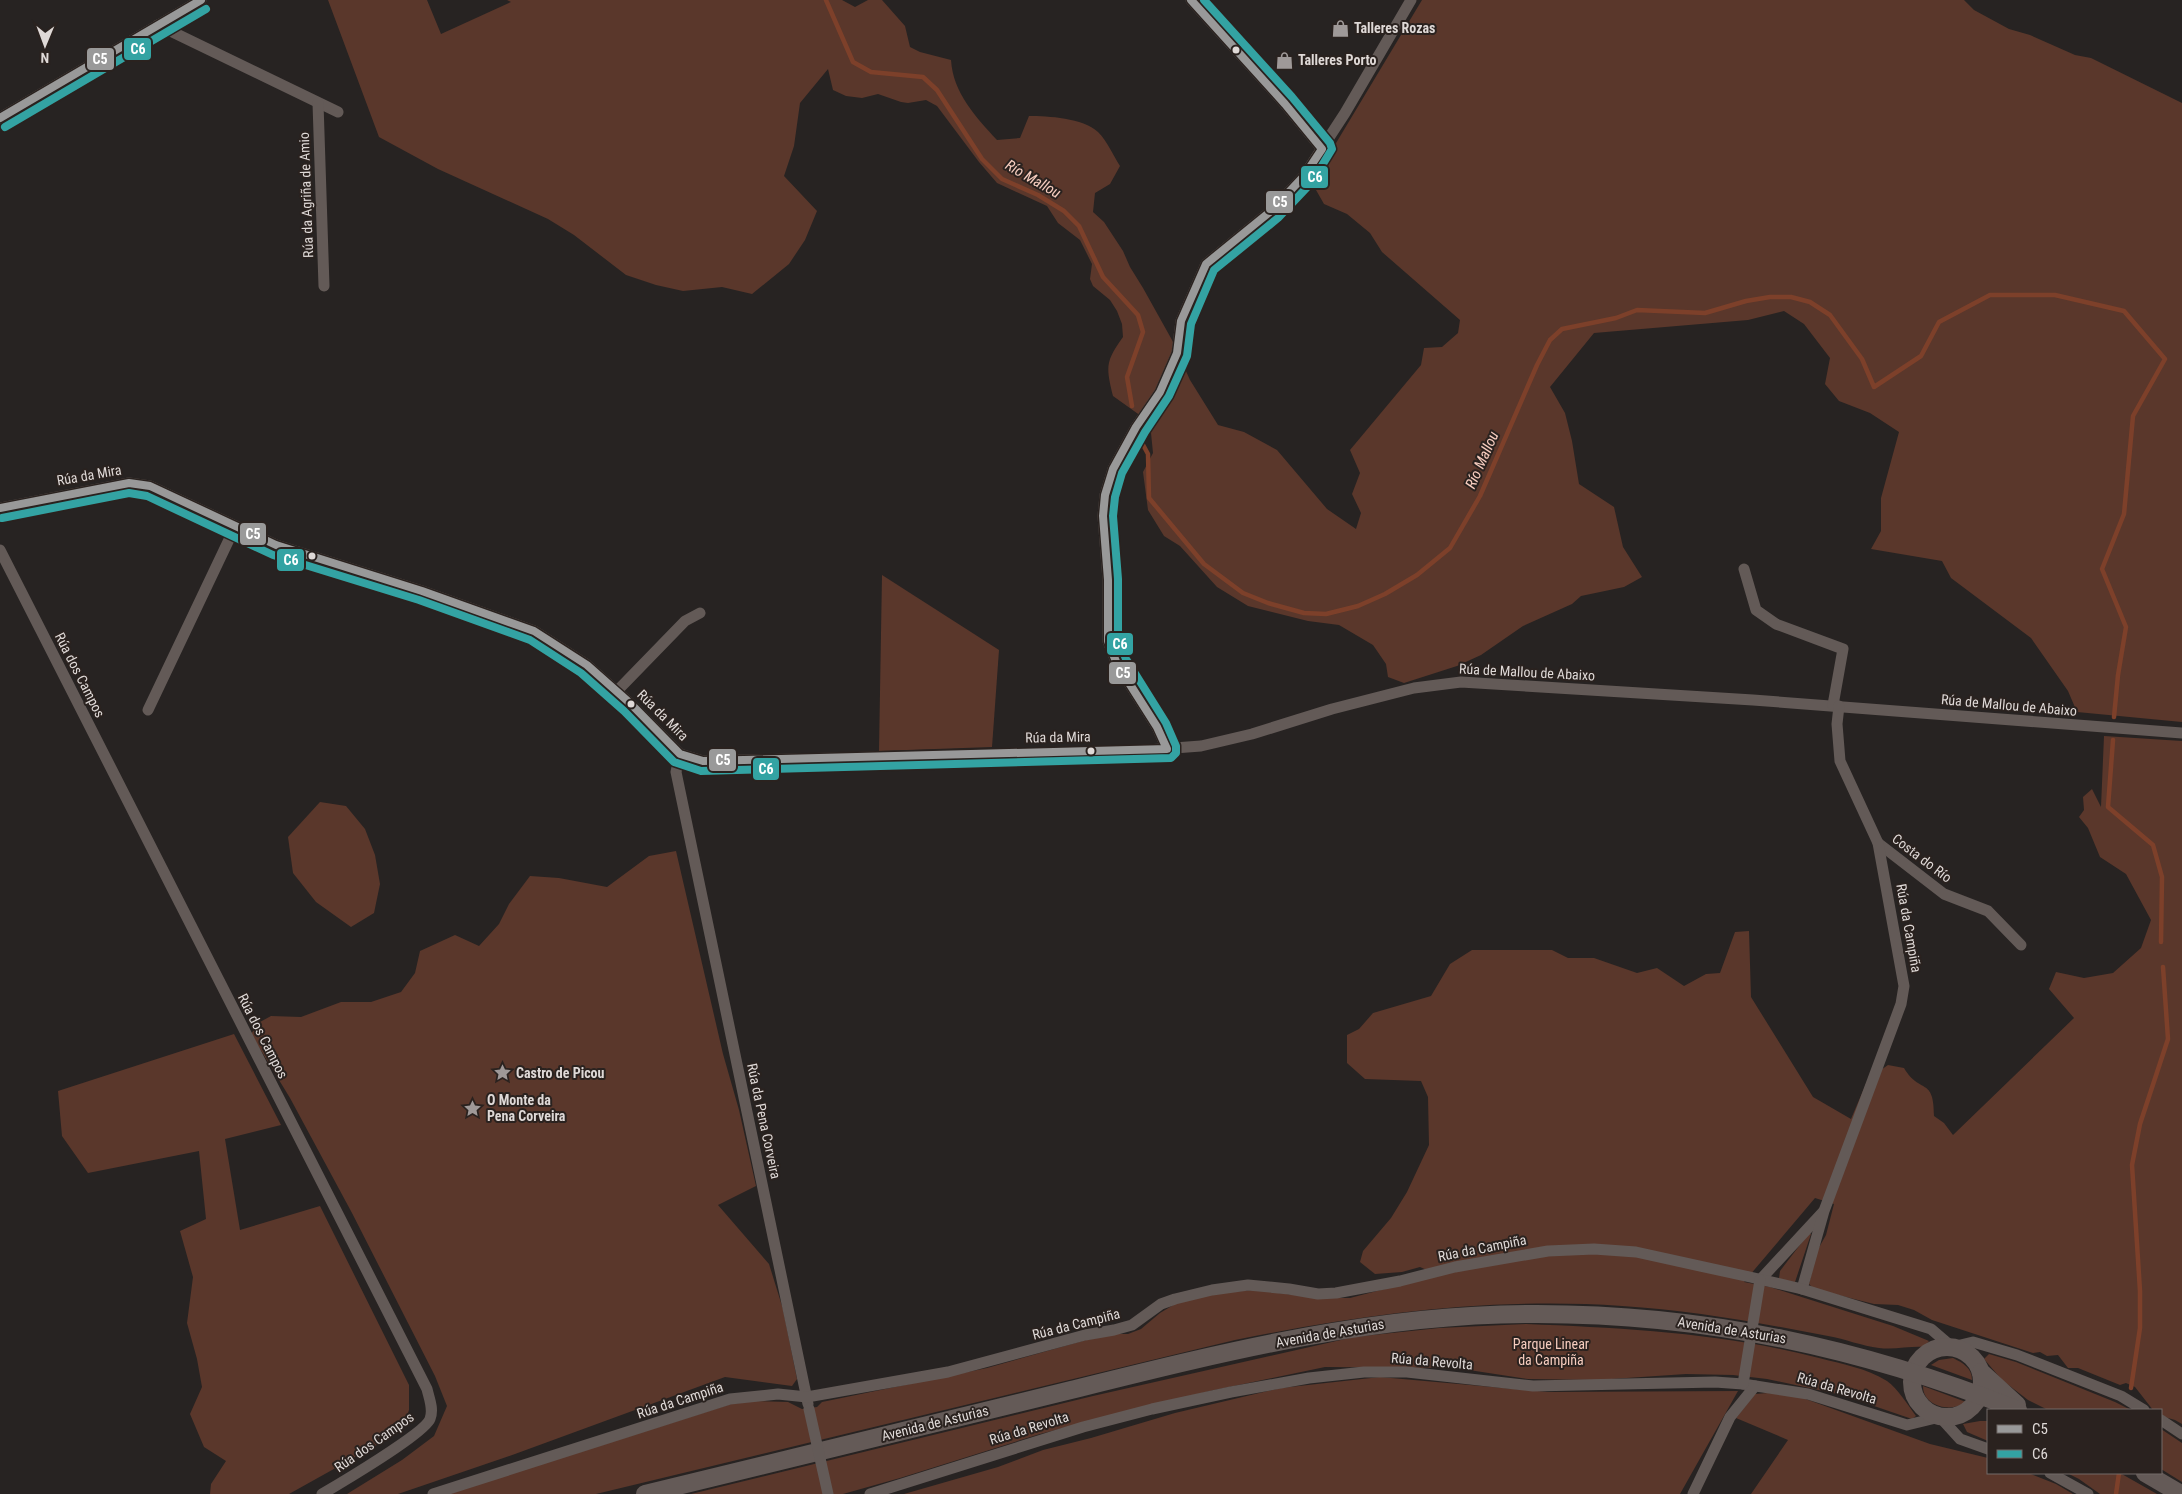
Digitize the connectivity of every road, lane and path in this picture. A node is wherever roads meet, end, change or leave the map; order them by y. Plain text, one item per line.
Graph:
1 (201, 0) edge
2 (1191, 0) edge
3 (1411, 0) edge
4 (158, 25) junction
5 (318, 102) junction
6 (338, 112) dead end
7 (0, 118) edge
8 (1322, 148) junction
9 (324, 286) dead end
10 (0, 508) edge
11 (235, 527) junction
12 (0, 550) edge
13 (1744, 568) dead end
14 (700, 613) dead end
15 (617, 691) junction
16 (1836, 706) junction
17 (148, 710) dead end
18 (2182, 733) edge
19 (1167, 749) junction
20 (680, 754) junction
21 (1878, 843) junction
22 (2021, 945) dead end
23 (1824, 1211) junction
24 (1760, 1280) junction
25 (1802, 1289) junction
26 (1952, 1347) junction
27 (1927, 1352) junction
28 (1878, 1361) junction
29 (1981, 1372) junction
30 (1912, 1380) junction
31 (1743, 1384) junction
32 (1755, 1386) junction
33 (1980, 1395) junction
34 (808, 1403) junction
35 (2015, 1409) edge
36 (2021, 1409) edge
37 (2142, 1409) edge
38 (1987, 1411) edge
39 (1962, 1414) junction
40 (1940, 1417) junction
41 (2162, 1421) edge
42 (2182, 1434) edge
43 (1987, 1449) edge
44 (2052, 1474) edge
45 (2147, 1474) edge
46 (322, 1494) edge
47 (433, 1494) edge
48 (645, 1494) edge
49 (828, 1494) edge
50 (870, 1494) edge
51 (1694, 1494) edge
52 (2088, 1494) edge
53 (2181, 1494) edge

1 - 4 street
2 - 8 street
3 - 8 street
4 - 5 street
4 - 7 street
5 - 6 street
5 - 9 street, Rúa da Agriña de Amio
8 - 19 street
10 - 11 street, Rúa da Mira
11 - 15 street, Rúa da Mira
11 - 17 street
12 - 46 street, Rúa dos Campos
13 - 16 street
14 - 15 street
15 - 20 street, Rúa da Mira
16 - 18 street, Rúa de Mallou de Abaixo
16 - 19 street, Rúa de Mallou de Abaixo
16 - 21 street, Rúa da Campiña
19 - 20 street, Rúa da Mira
20 - 34 street, Rúa da Pena Corveira
21 - 22 street, Costa do Río
21 - 23 street, Rúa da Campiña
23 - 24 street, Rúa da Campiña
23 - 25 street, Rúa da Campiña
24 - 25 street
24 - 31 street, bridge
24 - 34 street, Rúa da Campiña
25 - 26 street
26 - 27 main road
26 - 29 main road
26 - 37 street
27 - 28 main road
27 - 30 main road
28 - 30 main road
28 - 48 main road, Avenida de Asturias
29 - 33 main road
29 - 36 main road
30 - 33 main road
30 - 40 main road
31 - 32 street, Rúa da Revolta
31 - 50 street, Rúa da Revolta
32 - 40 street, Rúa da Revolta
32 - 51 street
33 - 35 main road
33 - 39 main road
34 - 47 street, Rúa da Campiña
34 - 49 street, Rúa da Pena Corveira, bridge
38 - 39 main road
39 - 40 main road
40 - 43 street
41 - 42 street
44 - 52 street
45 - 53 main road

